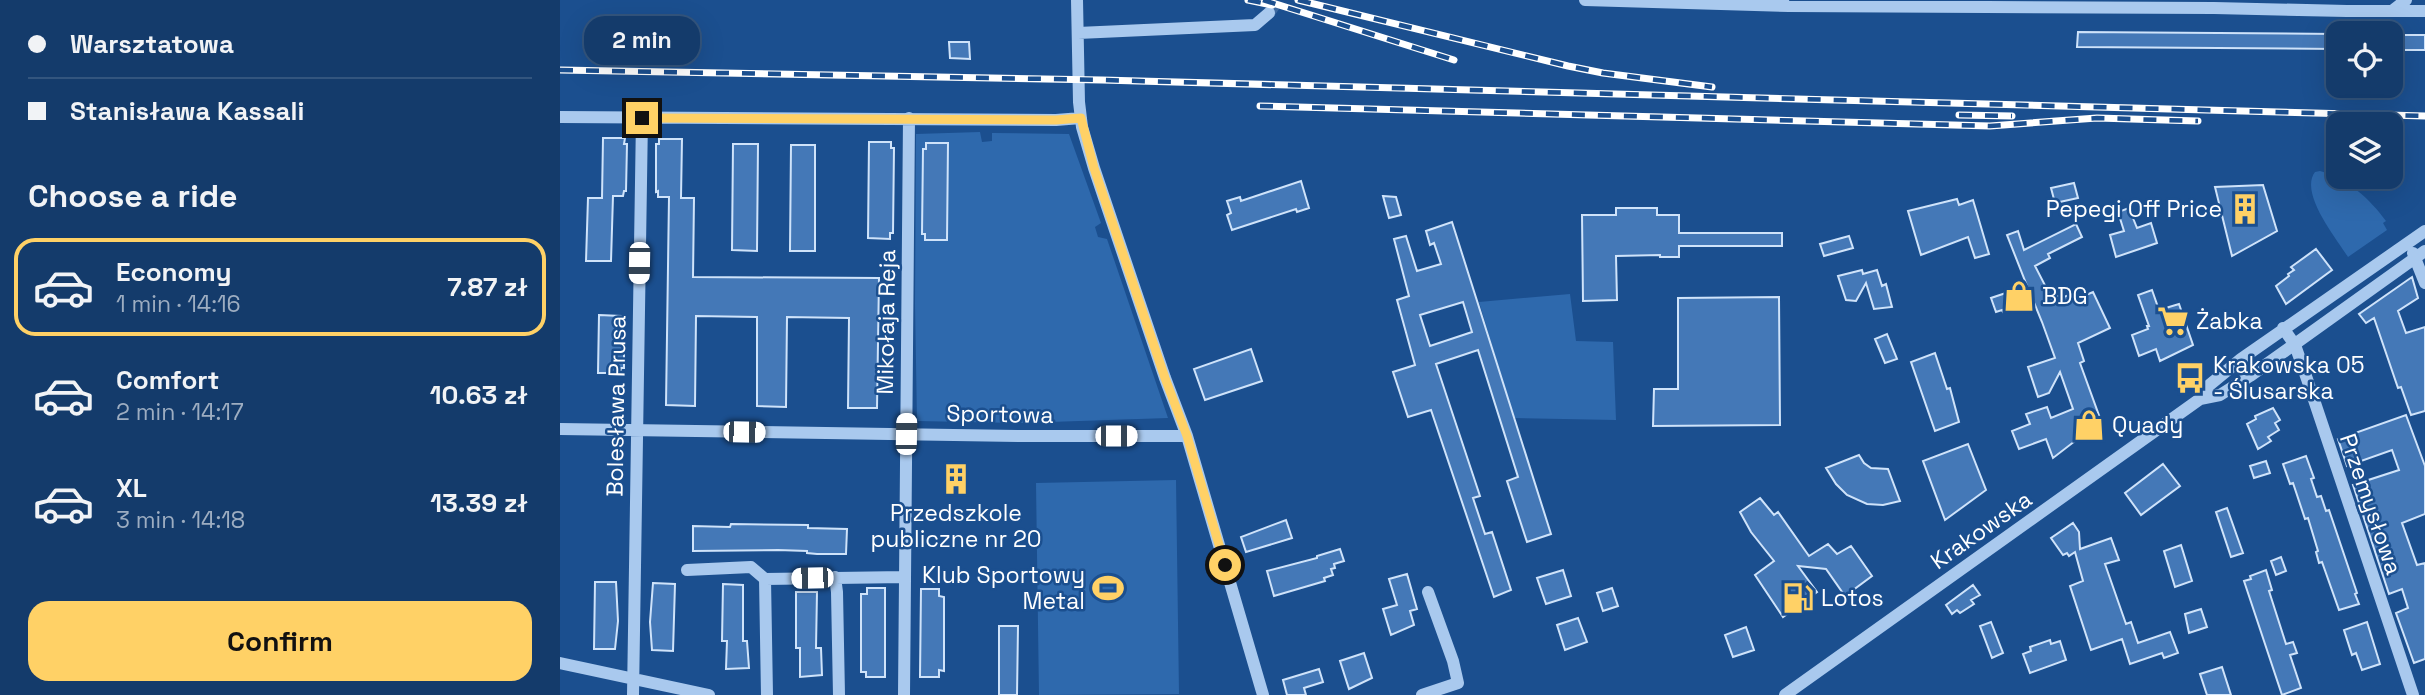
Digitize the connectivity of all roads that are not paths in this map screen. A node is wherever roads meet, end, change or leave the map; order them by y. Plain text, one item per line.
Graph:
1 (1077, 0) edge
2 (1585, 0) edge
3 (2406, 0) edge
4 (2044, 4) edge
5 (2152, 4) edge
6 (2214, 4) edge
7 (2347, 5) edge
8 (2392, 10) junction
9 (2425, 11) edge
10 (1269, 13) tunnel mouth
11 (1078, 33) junction
12 (560, 117) edge
13 (642, 118) junction
14 (909, 118) junction
15 (1081, 118) junction
16 (2425, 231) edge
17 (2408, 243) junction
18 (2420, 254) edge
19 (2425, 283) edge
20 (2283, 328) junction
21 (2295, 345) junction
22 (2200, 399) junction
23 (560, 429) edge
24 (636, 431) junction
25 (906, 434) junction
26 (1187, 436) junction
27 (687, 570) dead end
28 (835, 577) junction
29 (905, 577) junction
30 (765, 579) junction
31 (1428, 592) dead end
32 (560, 663) edge
33 (633, 679) junction
34 (633, 695) edge
35 (709, 695) edge
36 (767, 695) edge
37 (839, 695) edge
38 (904, 695) edge
39 (1263, 695) edge
40 (1422, 695) edge
41 (1786, 695) edge
42 (2413, 695) edge

1 - 11 street
2 - 4 street
3 - 8 street
4 - 5 street
5 - 6 street
6 - 7 street
7 - 8 street
8 - 9 street
10 - 11 street
11 - 15 street
12 - 13 street
13 - 14 street
13 - 24 street, Bolesława Prusa
14 - 15 street
14 - 25 street, Mikołaja Reja
15 - 26 street
16 - 17 street, Krakowska
17 - 18 street
17 - 20 street, Krakowska
18 - 19 street
18 - 21 street, Krakowska
20 - 21 street, Przemysłowa
20 - 22 street, Krakowska
21 - 22 street, Krakowska
21 - 42 street, Przemysłowa
22 - 41 street, Krakowska
23 - 24 street, Sportowa
24 - 25 street, Sportowa
24 - 33 street, Bolesława Prusa
25 - 26 street, Sportowa
25 - 29 street, Mikołaja Reja
26 - 39 street
27 - 30 street
28 - 29 street
28 - 30 street
28 - 37 street
29 - 38 street, Mikołaja Reja
30 - 36 street
31 - 40 street
32 - 33 street
33 - 34 street, Bolesława Prusa
33 - 35 street

